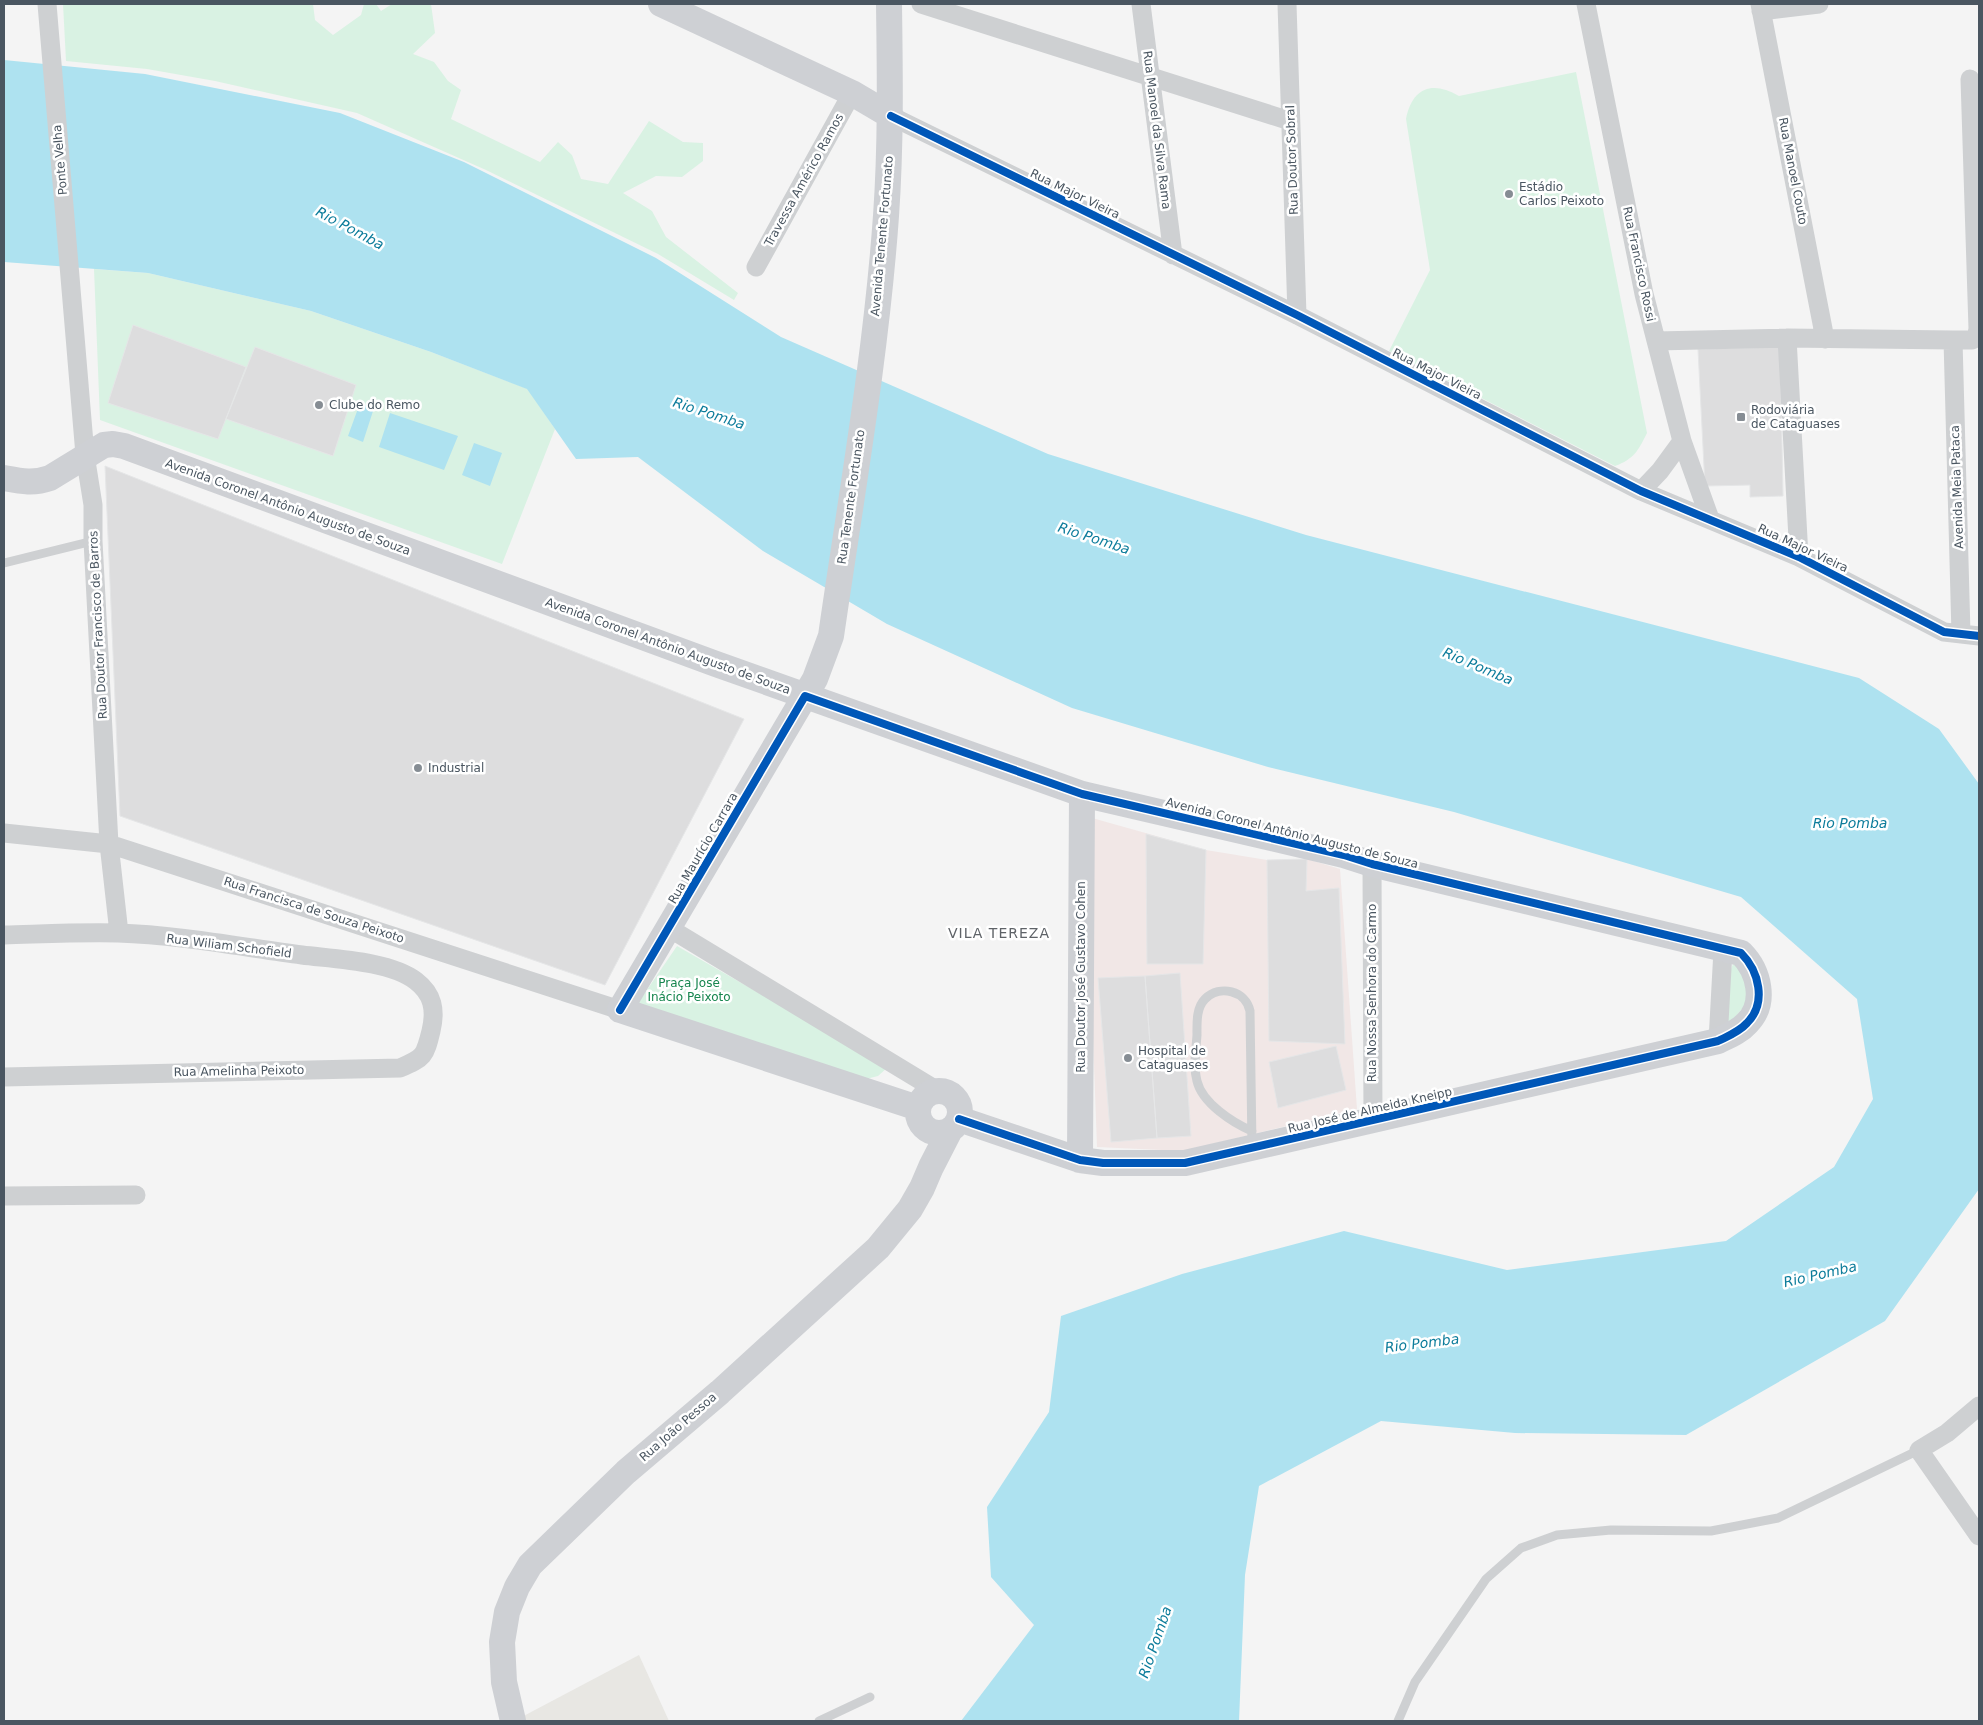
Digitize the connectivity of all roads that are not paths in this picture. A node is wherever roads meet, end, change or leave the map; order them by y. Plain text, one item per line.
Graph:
1 (47, 4) edge
2 (661, 4) edge
3 (888, 4) edge
4 (921, 4) edge
5 (1141, 4) edge
6 (1287, 4) edge
7 (1586, 4) edge
8 (1819, 4) edge
9 (1761, 8) edge
10 (1150, 76) junction
11 (1970, 79) dead end
12 (852, 92) junction
13 (891, 116) junction
14 (1290, 121) junction
15 (1173, 255) junction
16 (756, 267) dead end
17 (1297, 316) junction
18 (74, 317) joint
19 (1787, 338) junction
20 (1825, 338) junction
21 (1963, 340) junction
22 (1656, 341) junction
23 (872, 357) joint
24 (1682, 441) junction
25 (86, 455) junction
26 (4, 478) edge
27 (1642, 491) junction
28 (1710, 519) junction
29 (93, 541) junction
30 (1799, 556) junction
31 (4, 563) edge
32 (1970, 635) edge
33 (831, 636) joint
34 (805, 696) junction
35 (1082, 794) junction
36 (4, 833) edge
37 (109, 844) junction
38 (1372, 864) junction
39 (669, 928) junction
40 (119, 933) junction
41 (4, 935) edge
42 (1723, 950) junction
43 (1759, 991) joint
44 (433, 1009) joint
45 (620, 1010) junction
46 (1718, 1041) junction
47 (4, 1076) edge
48 (938, 1091) junction
49 (920, 1117) junction
50 (1373, 1122) junction
51 (954, 1124) junction
52 (1252, 1140) junction
53 (1080, 1160) junction
54 (931, 1166) junction
55 (4, 1196) edge
56 (136, 1196) dead end
57 (1979, 1406) edge
58 (1920, 1450) junction
59 (1979, 1536) edge
60 (870, 1697) dead end
61 (513, 1721) edge
62 (819, 1721) edge
63 (1398, 1721) edge

1 - 18 street, Ponte Velha
2 - 12 street, Rua Major Vieira
3 - 13 street
4 - 10 street
5 - 10 street, Rua Manoel da Silva Rama
6 - 14 street, Rua Doutor Sobral
7 - 22 street, Rua Francisco Rossi
8 - 9 street
9 - 20 street, Rua Manoel Couto
10 - 14 street
10 - 15 street, Rua Manoel da Silva Rama
11 - 21 street, Avenida Meia Pataca
12 - 13 street, Rua Major Vieira
12 - 16 street, Travessa Américo Ramos
13 - 15 street, Rua Major Vieira
13 - 23 street, Avenida Tenente Fortunato
14 - 17 street, Rua Doutor Sobral
15 - 17 street, Rua Major Vieira
17 - 27 street, Rua Major Vieira
18 - 25 street, Rua Doutor Francisco de Barros
19 - 20 street
19 - 22 street
19 - 30 street
20 - 21 street
21 - 32 street, Avenida Meia Pataca
22 - 24 street, Rua Francisco Rossi
23 - 33 street, Rua Tenente Fortunato
24 - 27 street
24 - 28 street, Rua Francisco Rossi
25 - 26 street, Avenida Coronel Antônio Augusto de Souza
25 - 29 street, Rua Doutor Francisco de Barros
25 - 34 street, Avenida Coronel Antônio Augusto de Souza
27 - 28 street, Rua Major Vieira
28 - 30 street, Rua Major Vieira
29 - 31 lane
29 - 37 street, Rua Doutor Francisco de Barros
30 - 32 street, Rua Major Vieira
33 - 34 street, Rua Maurício Carrara
34 - 35 street, Avenida Coronel Antônio Augusto de Souza
34 - 39 street, Rua Maurício Carrara
35 - 38 street, Avenida Coronel Antônio Augusto de Souza
35 - 53 street, Rua Doutor José Gustavo Cohen
36 - 37 street, Rua Francisca de Souza Peixoto
37 - 40 street, Rua Doutor Francisco de Barros
37 - 45 street, Rua Francisca de Souza Peixoto
38 - 42 street, Avenida Coronel Antônio Augusto de Souza
38 - 50 street, Rua Nossa Senhora do Carmo
39 - 45 street, Rua Maurício Carrara
39 - 48 street
40 - 41 street, Rua Wiliam Schofield
40 - 44 street, Rua Wiliam Schofield
42 - 43 street, Avenida Coronel Antônio Augusto de Souza
42 - 46 street
43 - 46 street, Rua José de Almeida Kneipp
44 - 47 street, Rua Amelinha Peixoto
45 - 49 street
46 - 50 street, Rua José de Almeida Kneipp
48 - 49 street
48 - 51 street
49 - 51 street
49 - 54 street
50 - 52 street, Rua José de Almeida Kneipp
51 - 53 street, Rua José de Almeida Kneipp
51 - 54 street, Rua João Pessoa
52 - 52 lane
52 - 53 street, Rua José de Almeida Kneipp
54 - 61 street, Rua João Pessoa
55 - 56 street
57 - 58 street
58 - 59 street
58 - 63 lane
60 - 62 lane

